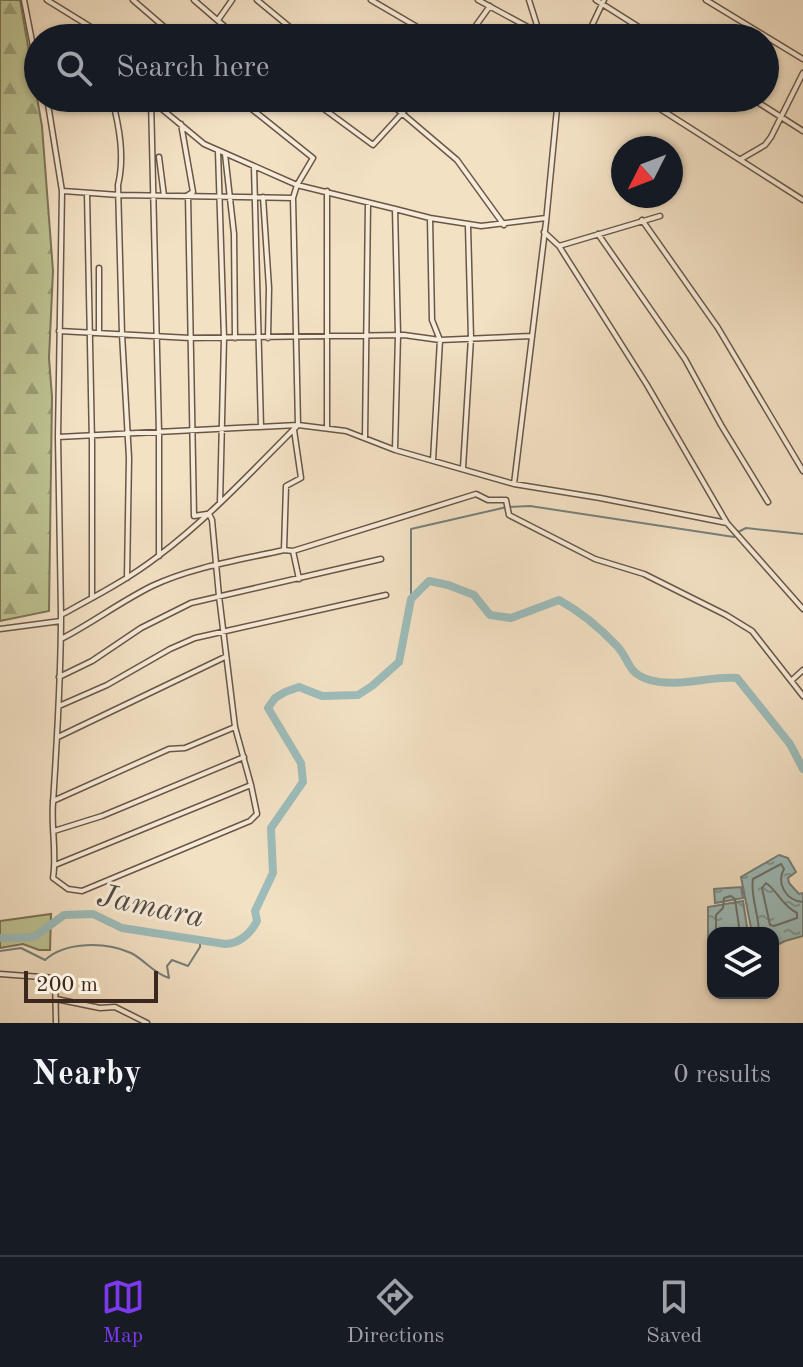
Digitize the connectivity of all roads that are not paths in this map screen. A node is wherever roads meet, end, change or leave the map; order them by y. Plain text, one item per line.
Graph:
1 (24, 0) edge
2 (47, 0) edge
3 (133, 0) edge
4 (194, 0) edge
5 (232, 0) edge
6 (257, 0) edge
7 (371, 0) edge
8 (478, 0) edge
9 (529, 0) edge
10 (596, 0) edge
11 (706, 0) edge
12 (603, 2) edge
13 (490, 6) junction
14 (218, 20) junction
15 (29, 24) edge
16 (86, 24) edge
17 (161, 24) edge
18 (222, 24) edge
19 (286, 24) edge
20 (412, 24) edge
21 (477, 24) edge
22 (525, 24) edge
23 (536, 24) edge
24 (593, 24) edge
25 (635, 24) edge
26 (745, 24) edge
27 (779, 44) edge
28 (803, 59) edge
29 (803, 74) edge
30 (49, 112) edge
31 (115, 112) edge
32 (150, 112) edge
33 (166, 112) edge
34 (256, 112) edge
35 (328, 112) edge
36 (402, 112) joint
37 (556, 112) edge
38 (665, 112) edge
39 (773, 112) edge
40 (781, 117) junction
41 (181, 124) junction
42 (803, 131) edge
43 (218, 151) junction
44 (225, 154) junction
45 (159, 157) dead end
46 (740, 160) junction
47 (254, 167) junction
48 (297, 185) junction
49 (62, 191) junction
50 (327, 191) junction
51 (87, 193) junction
52 (119, 195) junction
53 (188, 195) junction
54 (153, 196) junction
55 (164, 196) junction
56 (219, 197) junction
57 (229, 197) junction
58 (254, 197) junction
59 (263, 197) junction
60 (293, 198) junction
61 (803, 200) edge
62 (368, 203) junction
63 (395, 209) junction
64 (660, 216) dead end
65 (430, 218) junction
66 (546, 218) junction
67 (642, 220) junction
68 (504, 225) junction
69 (468, 226) junction
70 (544, 232) junction
71 (598, 234) junction
72 (559, 246) junction
73 (99, 268) dead end
74 (59, 331) junction
75 (90, 333) junction
76 (99, 333) junction
77 (122, 334) junction
78 (398, 335) junction
79 (367, 336) junction
80 (531, 336) junction
81 (156, 337) junction
82 (327, 337) junction
83 (190, 338) junction
84 (224, 338) junction
85 (235, 338) junction
86 (259, 338) junction
87 (268, 338) junction
88 (294, 338) junction
89 (471, 338) junction
90 (440, 340) junction
91 (261, 427) junction
92 (296, 427) junction
93 (327, 427) junction
94 (223, 430) junction
95 (194, 431) junction
96 (159, 433) junction
97 (127, 435) junction
98 (92, 436) junction
99 (58, 437) junction
100 (365, 438) junction
101 (395, 450) junction
102 (433, 460) junction
103 (463, 468) junction
104 (803, 471) edge
105 (514, 484) junction
106 (768, 502) dead end
107 (220, 503) junction
108 (209, 514) junction
109 (727, 523) junction
110 (284, 550) junction
111 (293, 551) junction
112 (159, 556) junction
113 (381, 559) dead end
114 (217, 566) junction
115 (127, 578) junction
116 (299, 579) junction
117 (386, 595) dead end
118 (219, 596) junction
119 (92, 598) junction
120 (803, 609) edge
121 (61, 618) junction
122 (0, 629) edge
123 (223, 630) junction
124 (61, 639) junction
125 (226, 657) junction
126 (803, 670) edge
127 (59, 677) junction
128 (791, 681) junction
129 (803, 696) edge
130 (59, 706) junction
131 (235, 727) junction
132 (58, 737) junction
133 (244, 757) junction
134 (251, 785) junction
135 (53, 801) junction
136 (54, 831) junction
137 (55, 865) junction
138 (0, 974) edge
139 (56, 999) junction
140 (56, 1023) edge
141 (147, 1023) edge

1 - 15 street
2 - 16 street
3 - 17 street
4 - 14 street
5 - 14 street
6 - 19 street
7 - 20 street
8 - 13 street
9 - 23 street
10 - 12 street
11 - 26 street
12 - 24 street
12 - 25 street
13 - 21 street
13 - 22 street
14 - 18 street
27 - 28 street
29 - 40 street
30 - 49 street
31 - 52 street
32 - 54 street
33 - 41 street
34 - 48 street
35 - 36 street
36 - 68 street
37 - 66 street
38 - 46 street
39 - 40 street
40 - 42 street
40 - 46 street
41 - 43 street
41 - 53 street
43 - 44 street
43 - 56 street
44 - 47 street
44 - 57 street
45 - 55 street
46 - 61 street
47 - 48 street
47 - 58 street
48 - 50 street
48 - 60 street
49 - 51 street
49 - 74 street
50 - 62 street
50 - 82 street
51 - 52 street
51 - 75 street
52 - 54 street
52 - 77 street
53 - 55 street
53 - 56 street
53 - 83 street
54 - 55 street
54 - 81 street
56 - 57 street
56 - 84 street
57 - 58 street
57 - 85 street
58 - 59 street
58 - 86 street
59 - 60 street
59 - 87 street
60 - 88 street
62 - 63 street
62 - 79 street
63 - 65 street
63 - 78 street
64 - 67 street
65 - 69 street
65 - 90 street
66 - 68 street
66 - 70 street
67 - 71 street
67 - 104 street
68 - 69 street
69 - 89 street
70 - 72 street
70 - 80 street
71 - 72 street
71 - 106 street
72 - 109 street
73 - 76 street
74 - 75 street
74 - 99 street
75 - 76 street
75 - 98 street
76 - 77 street
77 - 81 street
77 - 97 street
78 - 79 street
78 - 90 street
78 - 101 street
79 - 82 street
79 - 100 street
80 - 89 street
80 - 105 street
81 - 83 street
81 - 96 street
82 - 88 street
82 - 93 street
83 - 84 street
83 - 95 street
84 - 85 street
84 - 94 street
85 - 86 street
86 - 87 street
86 - 91 street
87 - 88 street
88 - 92 street
89 - 90 street
89 - 103 street
90 - 102 street
91 - 92 street
91 - 94 street
92 - 93 street
92 - 107 street
92 - 110 street
93 - 100 street
94 - 95 street
94 - 107 street
95 - 96 street
95 - 108 street
96 - 97 street
96 - 112 street
97 - 98 street
97 - 115 street
98 - 99 street
98 - 119 street
99 - 121 street
100 - 101 street
101 - 102 street
102 - 103 street
103 - 105 street
105 - 109 street
107 - 108 street
108 - 112 street
108 - 114 street
109 - 120 street
110 - 111 street
110 - 114 street
111 - 116 street
111 - 128 street
112 - 115 street
113 - 116 street
114 - 118 street
114 - 124 street
115 - 119 street
116 - 118 street
117 - 123 street
118 - 123 street
118 - 127 street
119 - 121 street
121 - 122 street
121 - 124 street
123 - 125 street
123 - 130 street
124 - 127 street
125 - 131 street
125 - 132 street
126 - 128 street
127 - 130 street
128 - 129 street
130 - 132 street
131 - 133 street
131 - 135 street
132 - 135 street
133 - 134 street
133 - 136 street
134 - 137 street
134 - 137 street
135 - 136 street
136 - 137 street
138 - 139 street
139 - 140 street
139 - 141 street

